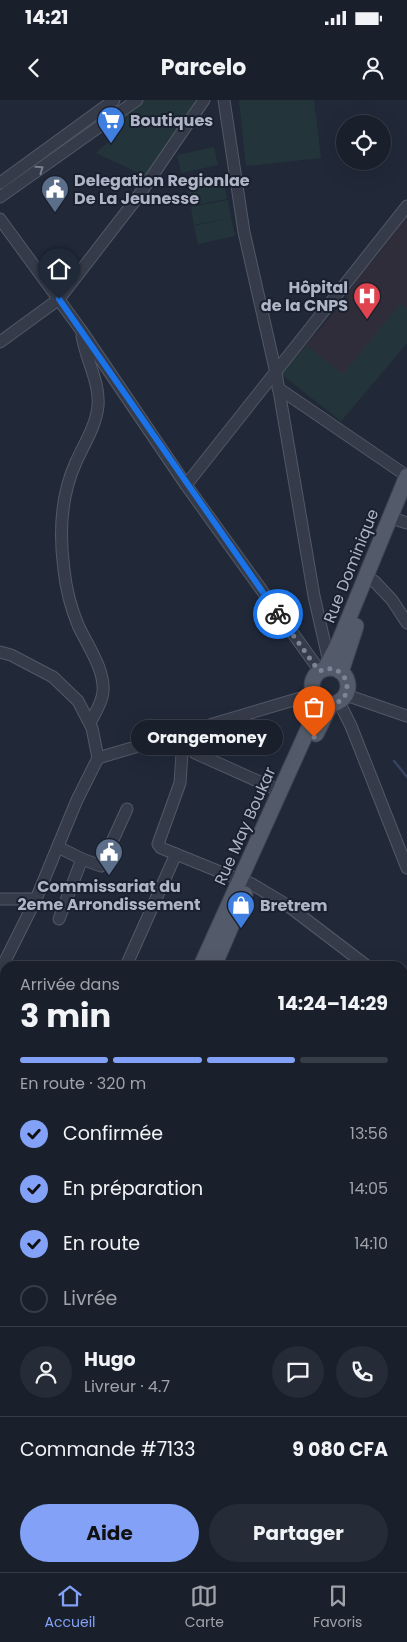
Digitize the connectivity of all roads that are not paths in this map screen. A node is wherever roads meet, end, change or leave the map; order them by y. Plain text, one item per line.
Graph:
1 (114, 100) edge
2 (137, 100) edge
3 (204, 100) edge
4 (224, 100) edge
5 (0, 183) edge
6 (0, 197) edge
7 (407, 206) edge
8 (0, 219) edge
9 (59, 299) junction
10 (81, 330) junction
11 (0, 342) edge
12 (276, 373) junction
13 (278, 388) junction
14 (407, 476) edge
15 (186, 485) junction
16 (407, 499) edge
17 (403, 522) edge
18 (374, 581) junction
19 (407, 623) edge
20 (0, 652) edge
21 (325, 667) junction
22 (341, 672) junction
23 (329, 699) junction
24 (407, 716) edge
25 (90, 723) junction
26 (188, 732) junction
27 (190, 744) junction
28 (98, 758) junction
29 (280, 791) junction
30 (127, 809) dead end
31 (58, 847) junction
32 (176, 854) junction
33 (82, 859) junction
34 (407, 868) edge
35 (245, 881) junction
36 (0, 899) edge
37 (36, 899) junction
38 (59, 919) dead end
39 (5, 961) edge
40 (128, 961) edge
41 (204, 961) edge
42 (216, 961) edge
43 (360, 961) edge

1 - 5 street
6 -> 2 street
3 - 9 street
4 - 12 street
7 - 12 street
8 - 9 street
9 - 10 street
9 - 11 street
10 - 15 street
10 - 25 street
12 - 13 street
12 - 15 street
13 - 14 street
13 - 21 street
14 - 21 main road, Rue Dominique
15 - 21 street
16 - 17 main road, Rue Dominique
17 - 18 main road, Rue Dominique
18 - 19 street
18 - 22 main road, Rue Dominique
20 - 25 street
21 - 22 main road
21 - 23 main road, Rue Dominique
22 - 23 main road
23 - 24 street
23 - 26 street
23 - 29 main road, Rue May Boukar
23 - 34 street
23 - 35 main road, Rue May Boukar
25 - 28 street
26 - 27 street
26 - 28 street
27 - 29 street
27 - 32 street
28 - 31 street
29 - 35 main road, Rue May Boukar
30 - 33 street
31 - 33 street
31 - 37 street
32 - 35 street
32 - 40 street
33 - 38 street
35 - 41 main road, Rue May Boukar
35 - 42 main road, Rue May Boukar
35 - 43 street
36 - 37 street
37 - 39 street

